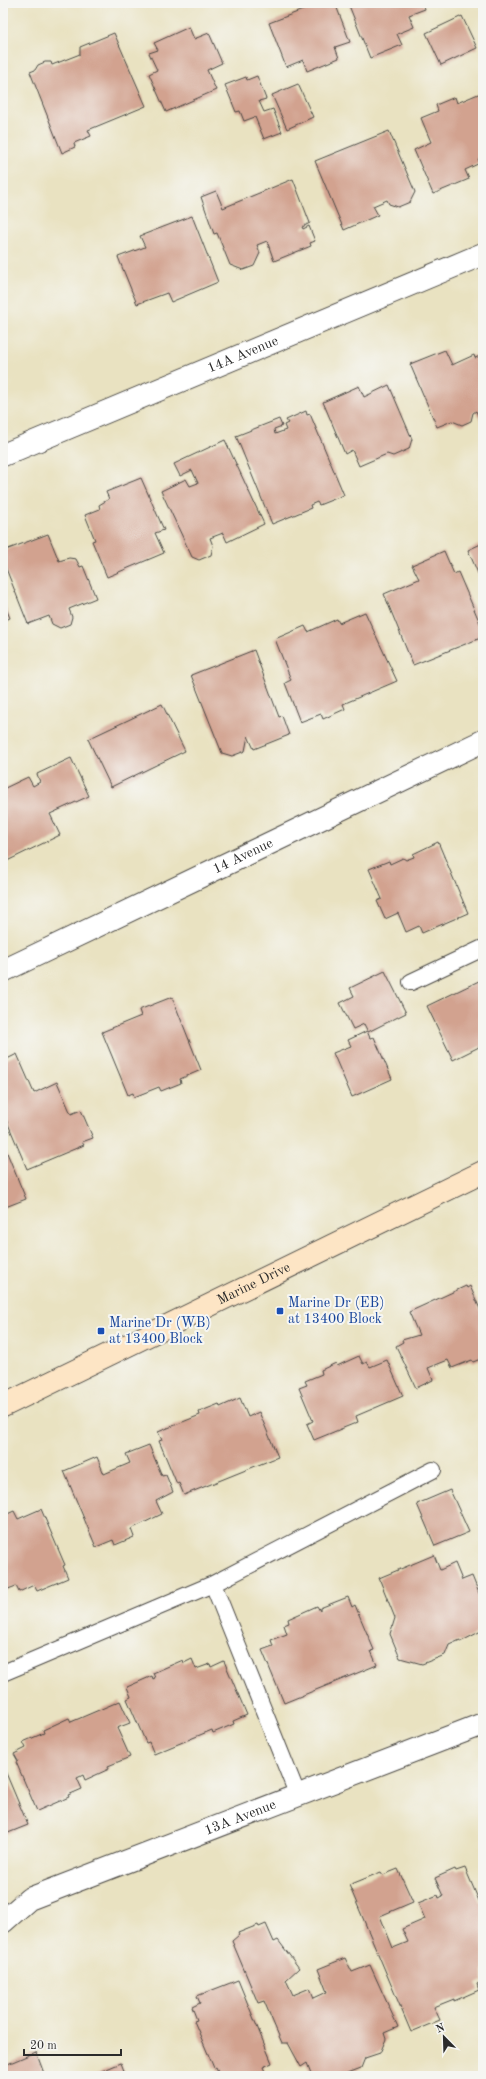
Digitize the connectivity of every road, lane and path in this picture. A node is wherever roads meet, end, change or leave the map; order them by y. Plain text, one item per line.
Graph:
1 (483, 254) edge
2 (3, 455) edge
3 (483, 741) edge
4 (483, 948) edge
5 (3, 971) edge
6 (411, 982) dead end
7 (483, 1172) edge
8 (3, 1406) edge
9 (433, 1470) dead end
10 (213, 1584) junction
11 (3, 1673) edge
12 (483, 1724) edge
13 (298, 1796) junction
14 (3, 1922) edge

1 - 2 street, 14A Avenue
3 - 5 street, 14 Avenue
4 - 6 lane
7 - 8 street, Marine Drive
9 - 10 lane
10 - 11 lane
10 - 13 lane
12 - 13 street, 13A Avenue
13 - 14 street, 13A Avenue

